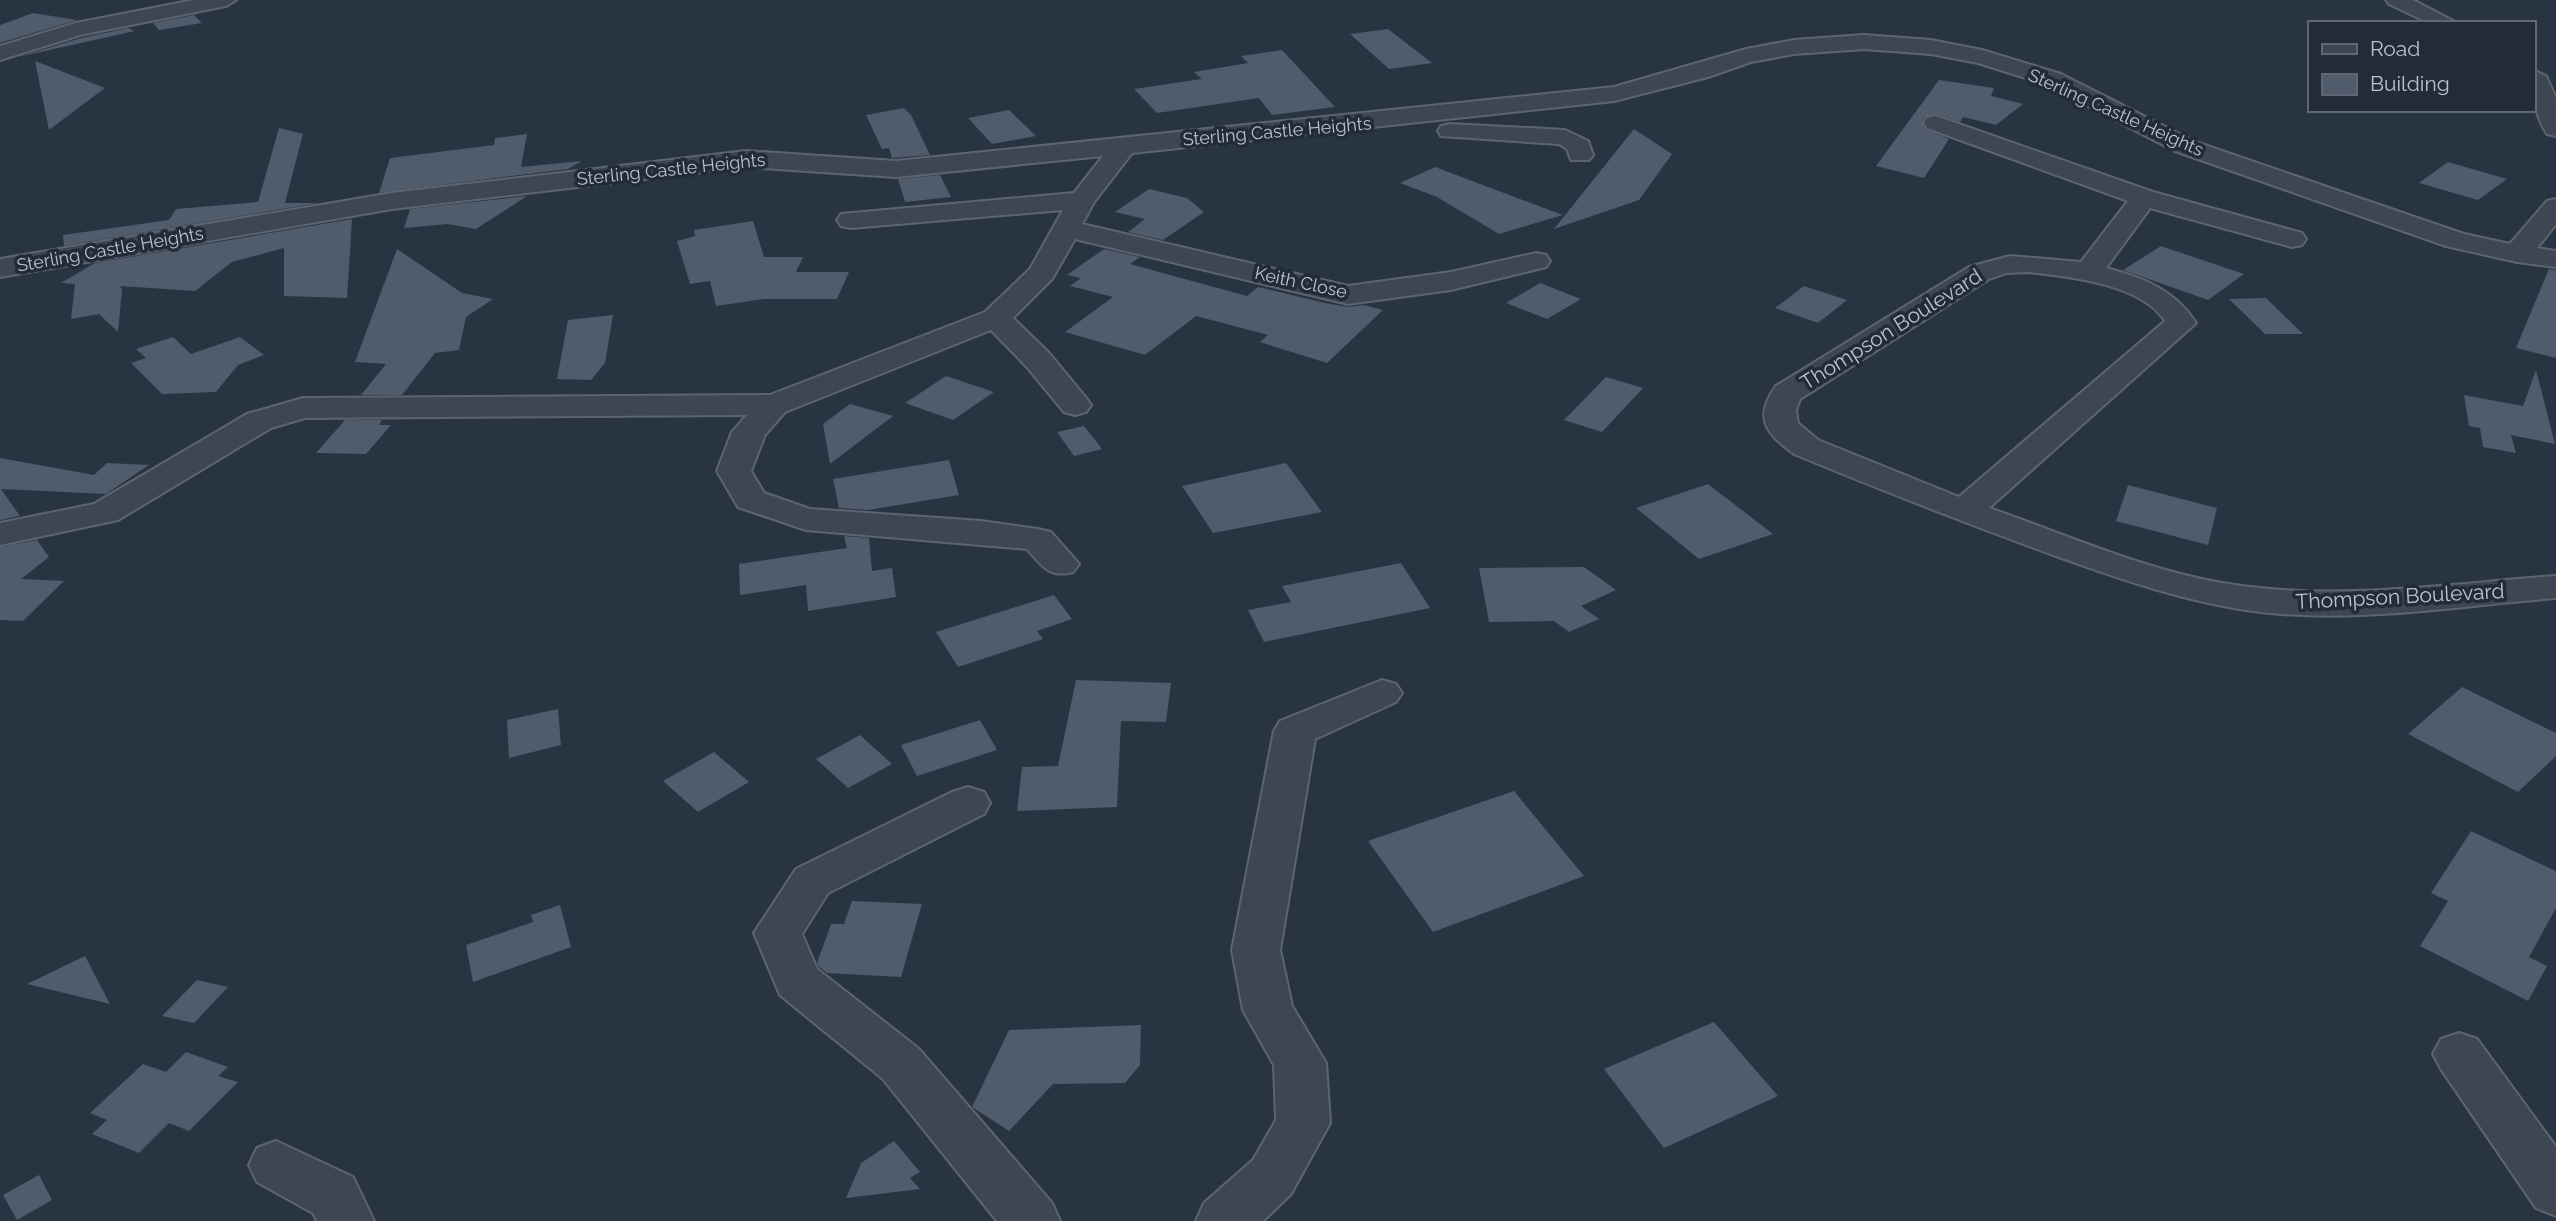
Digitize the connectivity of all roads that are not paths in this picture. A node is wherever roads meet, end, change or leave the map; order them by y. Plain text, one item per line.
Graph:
1 (226, 0) edge
2 (2396, 0) edge
3 (2443, 21) edge
4 (0, 53) edge
5 (2535, 79) edge
6 (1379, 121) junction
7 (1936, 123) dead end
8 (2556, 129) edge
9 (1125, 145) junction
10 (1580, 155) dead end
11 (2144, 198) junction
12 (1082, 200) junction
13 (2556, 208) edge
14 (851, 220) dead end
15 (1068, 229) junction
16 (2292, 239) dead end
17 (2517, 254) junction
18 (2556, 259) edge
19 (1535, 261) dead end
20 (0, 268) edge
21 (2088, 273) junction
22 (996, 317) junction
23 (774, 405) junction
24 (1075, 405) dead end
25 (1964, 511) junction
26 (0, 534) edge
27 (1060, 564) dead end
28 (2556, 587) edge
29 (1382, 693) dead end
30 (968, 803) dead end
31 (2459, 1054) dead end
32 (276, 1166) dead end
33 (2556, 1191) edge
34 (346, 1221) edge
35 (1032, 1221) edge
36 (1224, 1221) edge

1 - 4 street
2 - 3 street
5 - 8 street
6 - 9 street, Sterling Castle Heights
6 - 10 street
6 - 17 street, Sterling Castle Heights
7 - 11 street
9 - 12 street
9 - 20 street, Sterling Castle Heights
11 - 16 street
11 - 21 street
12 - 14 street
12 - 15 street
13 - 17 street
15 - 19 street, Keith Close
15 - 22 street
17 - 18 street, Sterling Castle Heights
21 - 25 street, Thompson Boulevard
21 - 25 street, Thompson Boulevard
22 - 23 street
22 - 24 street
23 - 26 street
23 - 27 street
25 - 28 street, Thompson Boulevard
29 - 36 street
30 - 35 street
31 - 33 street
32 - 34 street

